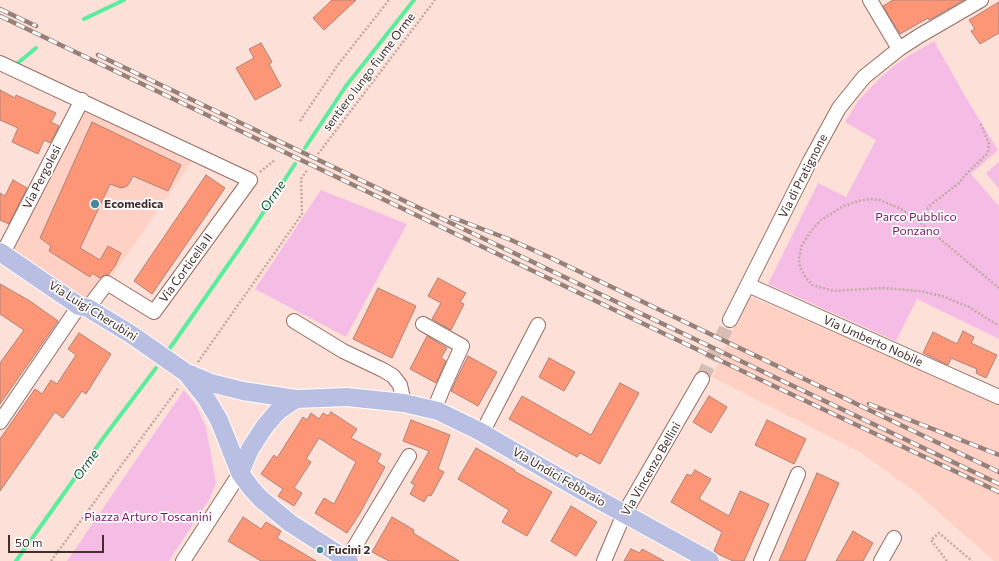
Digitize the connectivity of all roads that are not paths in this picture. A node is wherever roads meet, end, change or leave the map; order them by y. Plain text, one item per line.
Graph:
1 (870, 0) edge
2 (981, 0) edge
3 (899, 49) junction
4 (0, 62) edge
5 (82, 100) junction
6 (1, 252) edge
7 (748, 285) junction
8 (84, 307) junction
9 (730, 320) tunnel mouth
10 (294, 321) dead end
11 (423, 324) dead end
12 (538, 325) dead end
13 (185, 372) junction
14 (702, 379) tunnel mouth
15 (999, 397) edge
16 (296, 399) junction
17 (404, 403) junction
18 (434, 410) junction
19 (2, 415) edge
20 (482, 433) junction
21 (409, 456) dead end
22 (240, 473) junction
23 (798, 474) dead end
24 (624, 514) junction
25 (894, 538) dead end
26 (347, 560) edge
27 (183, 561) edge
28 (604, 561) edge
29 (710, 561) edge
30 (761, 561) edge
31 (881, 561) edge

1 - 3 street
2 - 3 street, Via di Pratignone
3 - 7 street, Via di Pratignone
4 - 5 street
5 - 6 street, Via Pergolesi
5 - 8 street, Via Corticella II
6 - 8 main road, Via Luigi Cherubini
7 - 9 street, Via di Pratignone
7 - 15 street, Via Umberto Nobile
8 - 13 main road, Via Luigi Cherubini
8 - 19 street
10 - 17 street
11 - 18 street
12 - 20 street
13 - 16 main road, Via Undici Febbraio
13 - 22 main road
14 - 24 street, Via Vincenzo Bellini
16 - 17 main road, Via Undici Febbraio
16 - 22 main road
17 - 18 main road, Via Undici Febbraio
18 - 20 main road, Via Undici Febbraio
20 - 24 main road, Via Undici Febbraio
21 - 26 street
22 - 26 main road
22 - 27 street
23 - 30 street
24 - 28 street, Via Vincenzo Bellini
24 - 29 main road, Via Undici Febbraio
25 - 31 street

